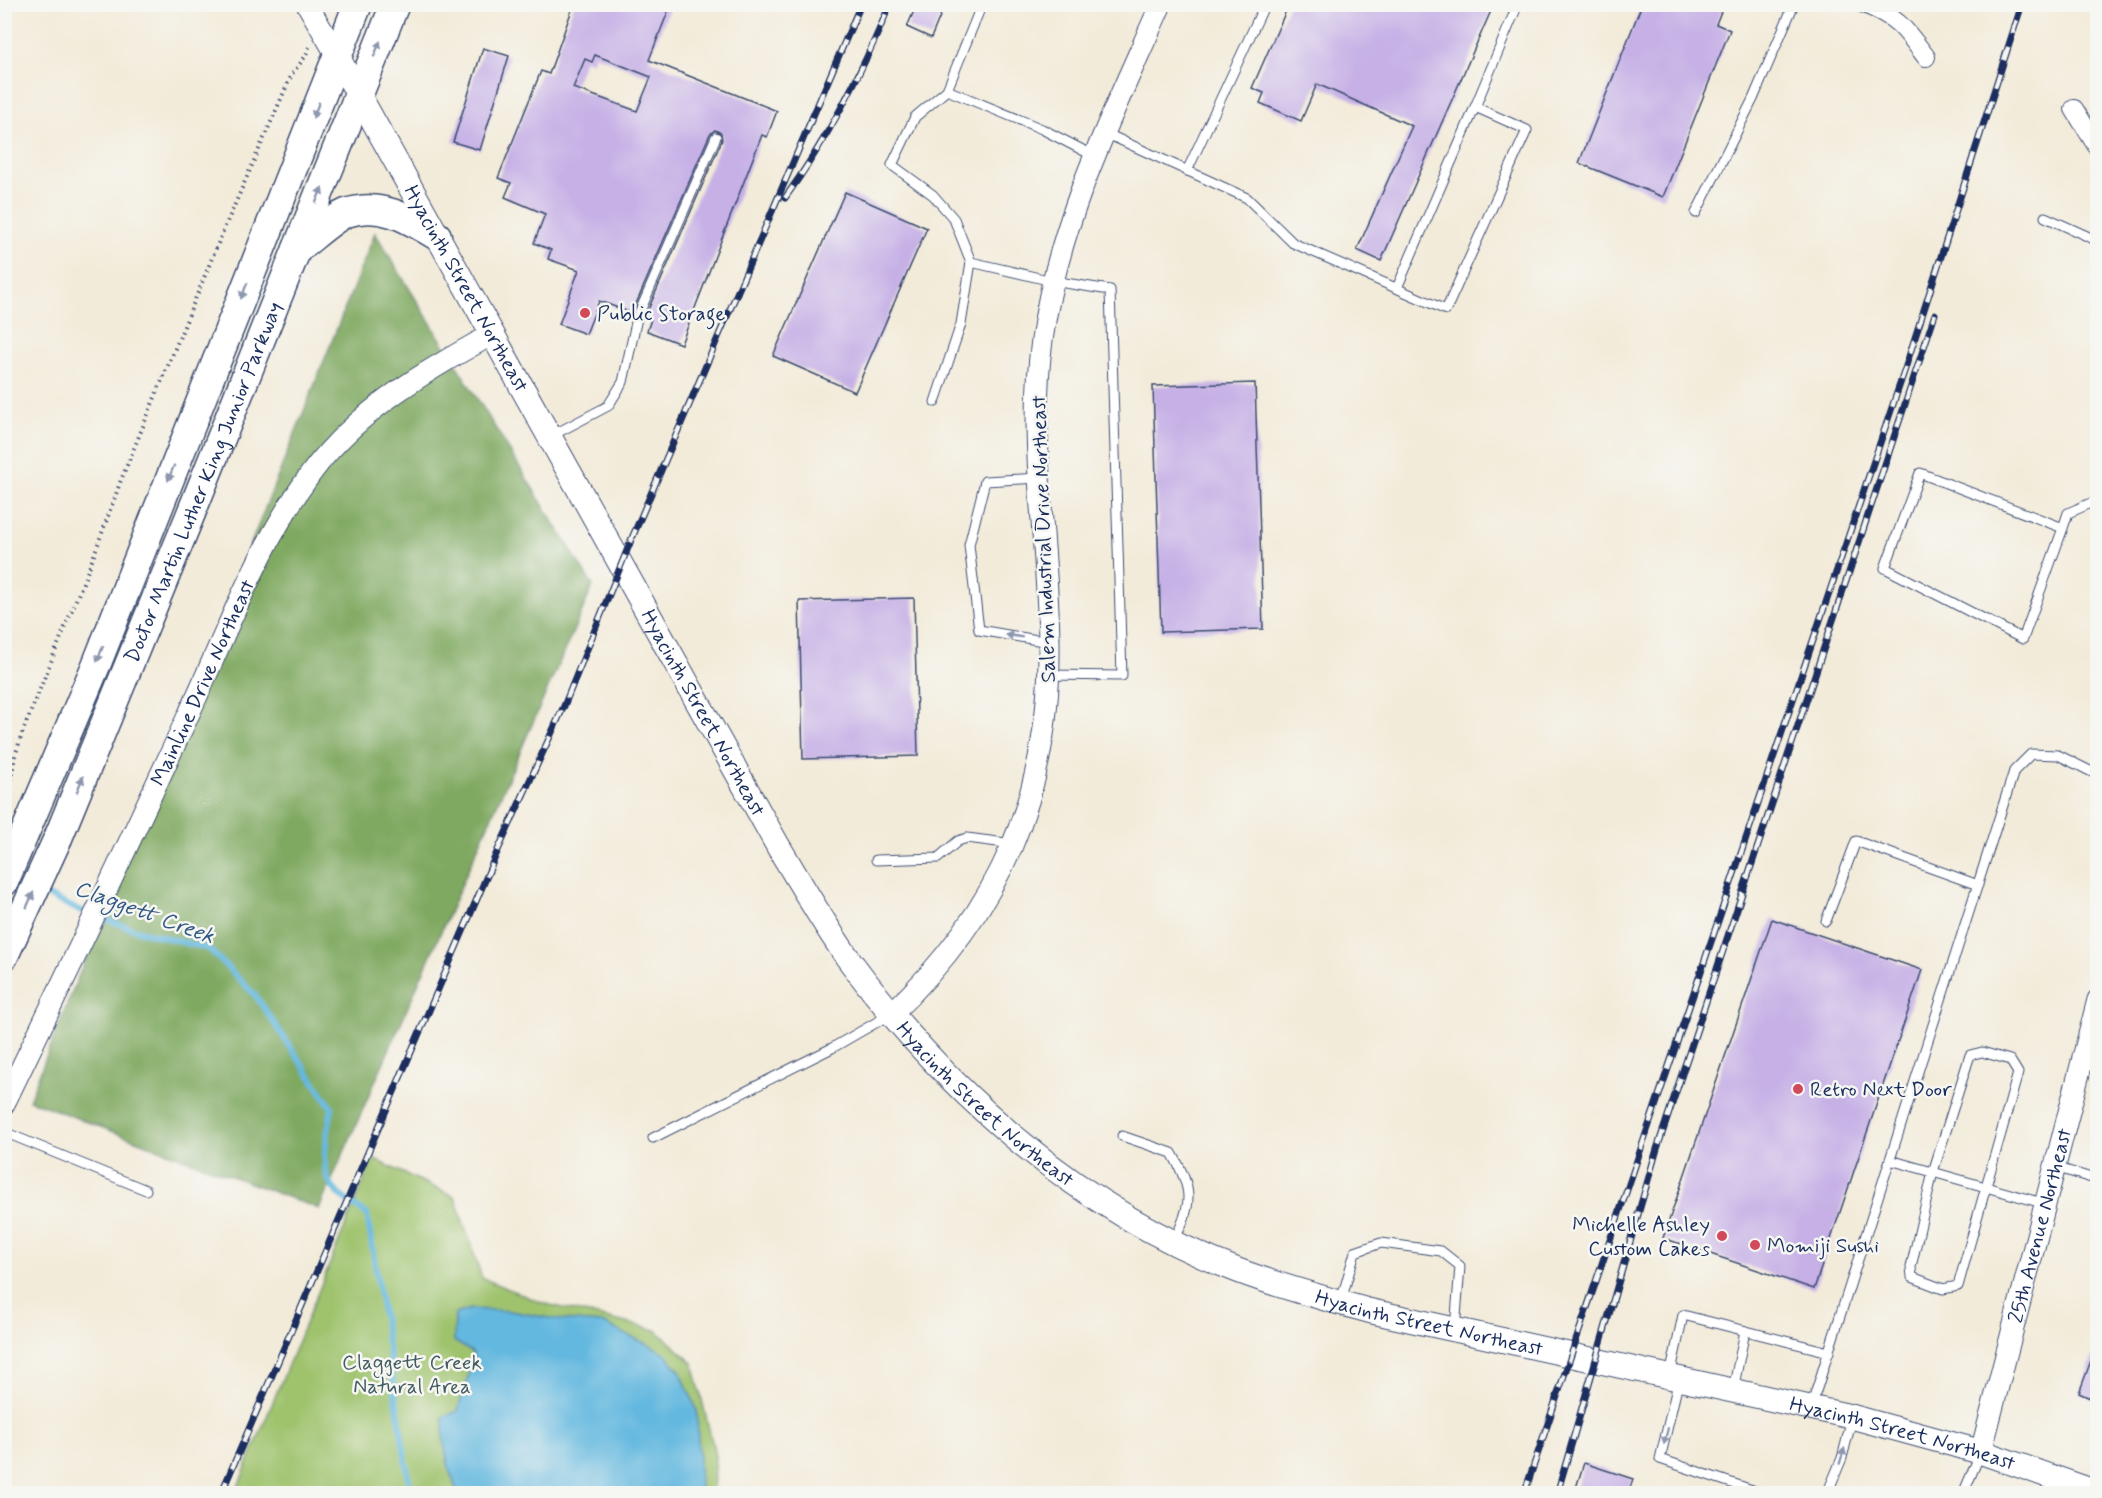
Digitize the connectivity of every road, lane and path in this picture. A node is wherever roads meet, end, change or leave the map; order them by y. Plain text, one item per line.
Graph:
1 (358, 4) edge
2 (395, 4) edge
3 (982, 4) edge
4 (1161, 4) edge
5 (1266, 4) edge
6 (1518, 4) edge
7 (1794, 4) edge
8 (1864, 4) edge
9 (312, 13) edge
10 (337, 56) junction
11 (1926, 57) dead end
12 (947, 90) junction
13 (359, 94) junction
14 (1475, 107) junction
15 (2074, 109) dead end
16 (1105, 133) junction
17 (716, 137) dead end
18 (2097, 148) edge
19 (1094, 156) junction
20 (1187, 171) junction
21 (1696, 213) dead end
22 (2045, 217) dead end
23 (438, 236) junction
24 (2097, 241) edge
25 (297, 249) junction
26 (971, 262) junction
27 (1052, 281) junction
28 (1397, 288) junction
29 (493, 334) junction
30 (935, 402) dead end
31 (551, 436) junction
32 (1039, 478) junction
33 (2097, 500) edge
34 (2063, 528) junction
35 (1049, 642) junction
36 (1049, 675) junction
37 (2097, 775) edge
38 (18, 822) edge
39 (1013, 844) junction
40 (876, 860) dead end
41 (4, 882) edge
42 (1978, 885) junction
43 (1826, 921) dead end
44 (5, 955) edge
45 (2097, 1000) edge
46 (891, 1014) junction
47 (4, 1104) edge
48 (4, 1132) edge
49 (1122, 1136) dead end
50 (653, 1138) dead end
51 (1890, 1160) junction
52 (2055, 1167) junction
53 (1933, 1172) junction
54 (2097, 1180) edge
55 (1988, 1188) junction
56 (146, 1190) dead end
57 (2046, 1204) junction
58 (1174, 1241) junction
59 (1340, 1303) junction
60 (1455, 1330) junction
61 (1745, 1331) junction
62 (1829, 1352) junction
63 (1674, 1378) junction
64 (1733, 1390) junction
65 (1811, 1407) junction
66 (1853, 1417) junction
67 (1981, 1452) junction
68 (2097, 1493) edge
69 (1764, 1494) edge
70 (1827, 1494) edge
71 (1963, 1494) edge

1 - 10 highway, Doctor Martin Luther King Junior Parkway
13 -> 2 highway, Doctor Martin Luther King Junior Parkway
3 - 12 lane
4 - 16 street, Salem Industrial Drive Northeast
5 - 20 lane
6 - 14 lane
7 - 21 lane
8 - 11 street
9 - 10 street
9 - 38 path
10 - 13 main road, Hyacinth Street Northeast
10 -> 38 highway, Doctor Martin Luther King Junior Parkway
12 - 19 lane
12 - 26 lane
13 - 23 main road, Hyacinth Street Northeast
25 -> 13 highway, Doctor Martin Luther King Junior Parkway
14 - 28 lane
14 - 28 lane
15 - 18 street
16 - 19 street, Salem Industrial Drive Northeast
16 - 20 lane
17 - 31 lane
19 - 27 street, Salem Industrial Drive Northeast
20 - 28 lane
22 - 24 lane
23 - 25 highway
23 - 29 main road, Hyacinth Street Northeast
44 -> 25 highway, Doctor Martin Luther King Junior Parkway
26 - 27 lane
26 - 30 lane
27 - 32 street, Salem Industrial Drive Northeast
27 - 36 lane
29 - 31 main road, Hyacinth Street Northeast
29 - 47 street, Mainline Drive Northeast
31 - 46 main road, Hyacinth Street Northeast
32 - 35 street, Salem Industrial Drive Northeast
35 -> 32 lane
33 - 34 lane
34 - 34 lane
35 - 36 street, Salem Industrial Drive Northeast
36 - 39 street, Salem Industrial Drive Northeast
37 - 42 lane
38 - 41 highway, Doctor Martin Luther King Junior Parkway
39 - 40 lane
39 - 46 street, Salem Industrial Drive Northeast
42 - 43 lane
42 - 51 lane
45 - 52 street, 25th Avenue Northeast
46 - 50 lane
46 - 58 main road, Hyacinth Street Northeast
48 - 56 lane
49 - 58 lane
51 - 53 lane
51 - 62 lane
52 - 54 lane
52 - 57 street, 25th Avenue Northeast
53 - 55 lane
53 - 55 lane
53 - 55 lane
55 - 57 lane
57 - 67 street, 25th Avenue Northeast
58 - 59 main road, Hyacinth Street Northeast
59 - 60 main road, Hyacinth Street Northeast
59 - 60 lane
60 - 63 main road, Hyacinth Street Northeast
61 - 62 lane
61 - 63 lane
61 - 64 lane
62 - 65 lane
63 - 64 main road, Hyacinth Street Northeast
63 -> 69 lane
64 - 65 main road, Hyacinth Street Northeast
65 - 66 main road, Hyacinth Street Northeast
66 - 67 main road, Hyacinth Street Northeast
70 -> 66 lane
67 - 68 main road, Hyacinth Street Northeast
67 - 71 lane

